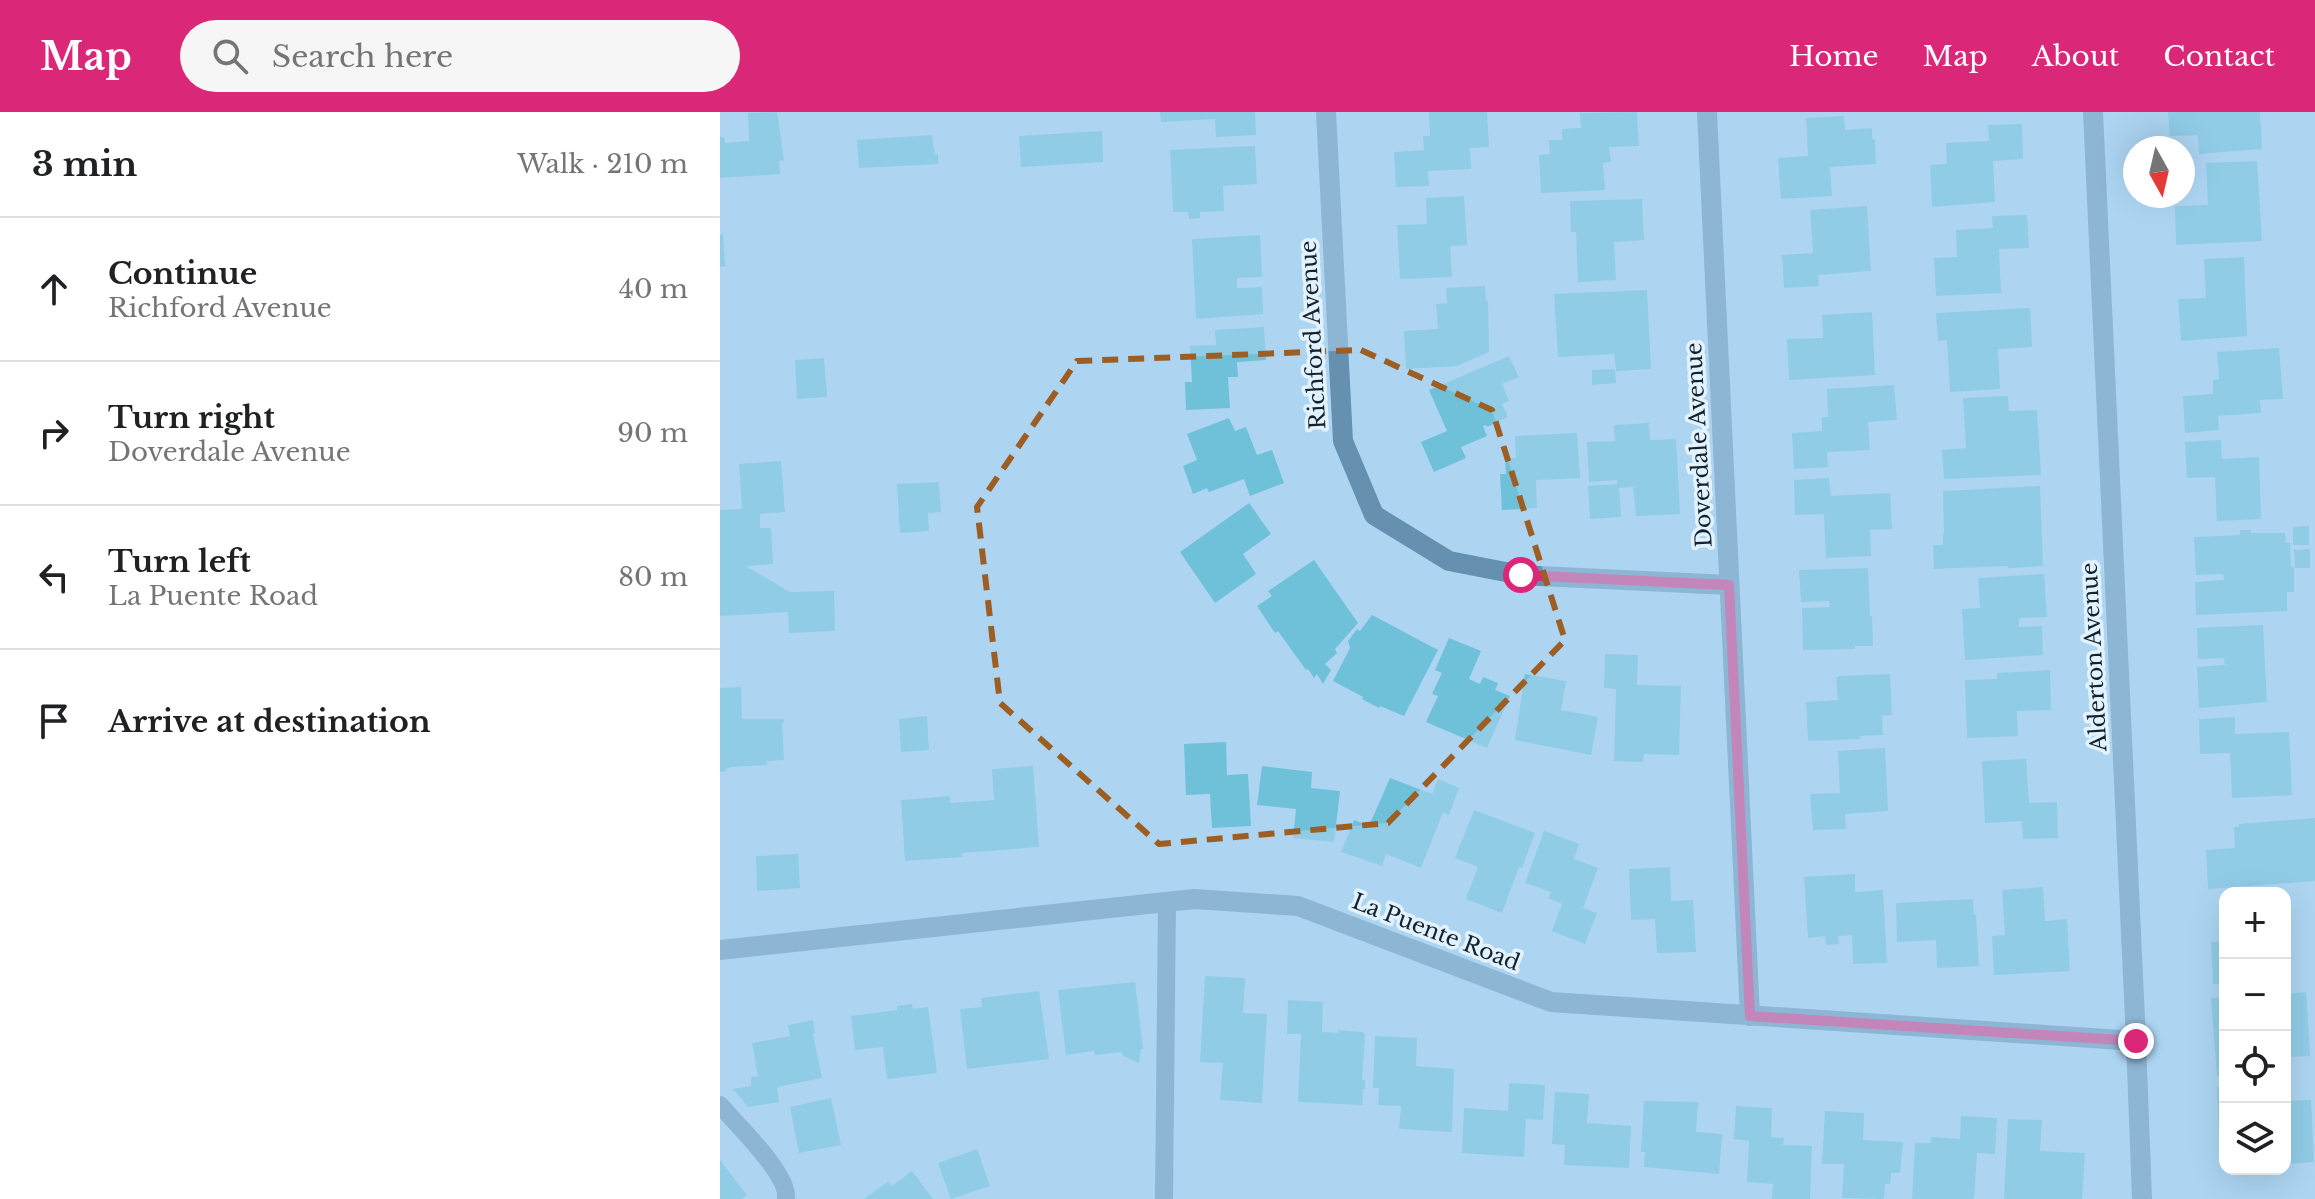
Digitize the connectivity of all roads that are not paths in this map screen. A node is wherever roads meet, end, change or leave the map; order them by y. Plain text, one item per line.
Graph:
1 (1326, 112) edge
2 (1707, 112) edge
3 (2093, 112) edge
4 (1729, 585) junction
5 (1167, 902) junction
6 (720, 950) edge
7 (1750, 1016) junction
8 (2136, 1041) junction
9 (720, 1105) edge
10 (1164, 1197) dead end
11 (786, 1199) edge
12 (2142, 1199) edge

1 - 4 street, Richford Avenue
2 - 4 street, Doverdale Avenue
3 - 8 street, Alderton Avenue
4 - 7 street, Doverdale Avenue
5 - 6 street, La Puente Road
5 - 7 street, La Puente Road
5 - 10 lane
7 - 8 street, La Puente Road
8 - 12 street, Alderton Avenue
9 - 11 lane

